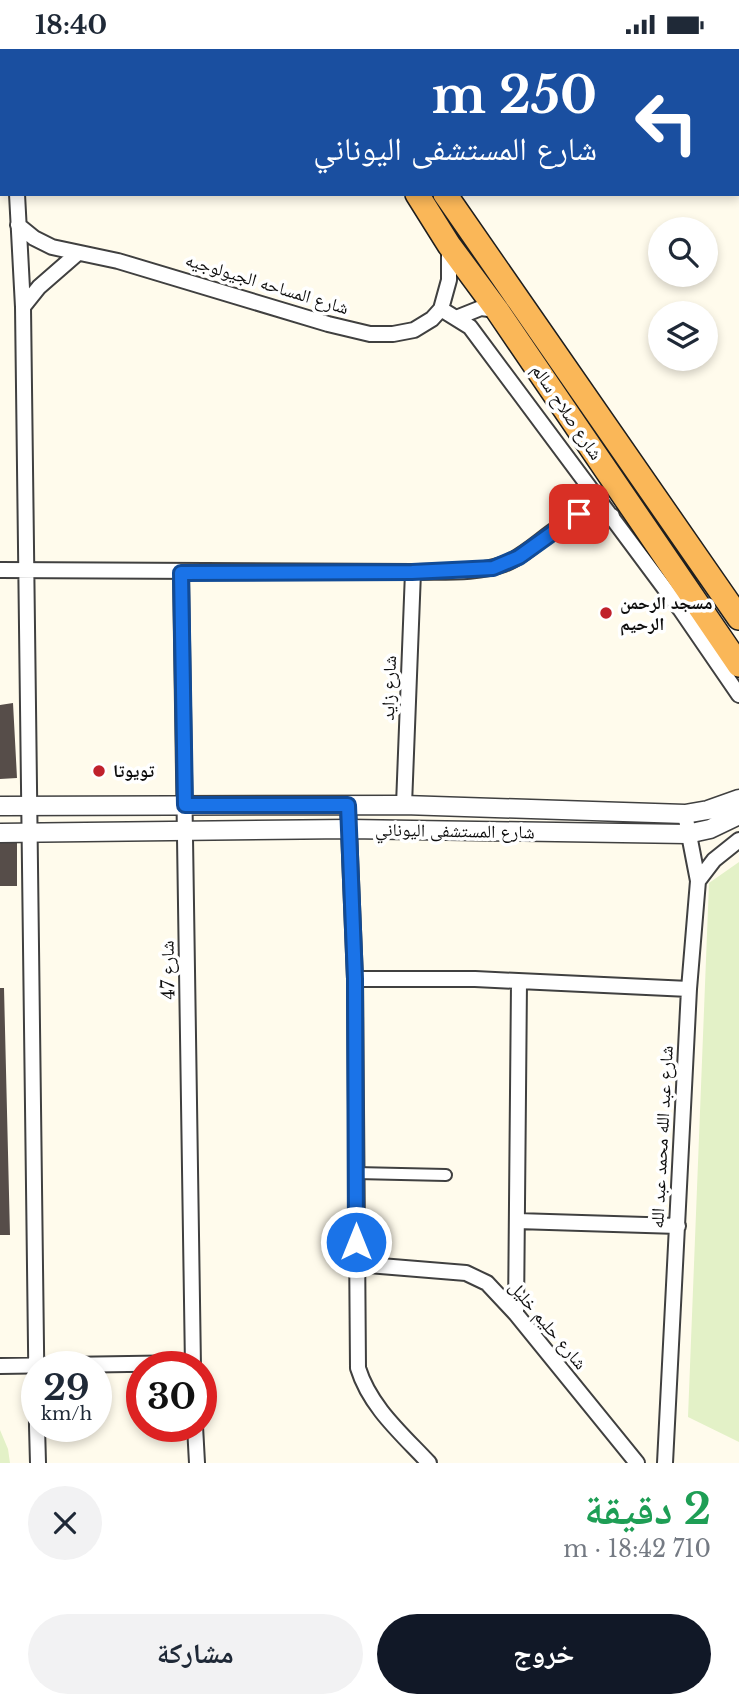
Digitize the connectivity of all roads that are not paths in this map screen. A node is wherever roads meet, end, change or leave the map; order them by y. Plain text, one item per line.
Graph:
1 (18, 196) edge
2 (418, 196) edge
3 (446, 196) edge
4 (18, 225) junction
5 (449, 245) junction
6 (78, 253) junction
7 (23, 307) junction
8 (441, 309) junction
9 (497, 310) junction
10 (456, 318) junction
11 (580, 476) junction
12 (579, 514) junction
13 (611, 516) junction
14 (0, 571) edge
15 (27, 571) junction
16 (412, 572) junction
17 (181, 573) junction
18 (739, 618) edge
19 (739, 665) edge
20 (739, 695) edge
21 (739, 799) edge
22 (185, 805) junction
23 (348, 805) junction
24 (404, 805) junction
25 (0, 806) edge
26 (30, 806) junction
27 (685, 814) junction
28 (739, 815) edge
29 (349, 829) junction
30 (185, 830) junction
31 (30, 832) junction
32 (0, 833) edge
33 (687, 834) junction
34 (739, 840) edge
35 (698, 881) junction
36 (355, 979) junction
37 (519, 982) junction
38 (689, 989) junction
39 (356, 1173) junction
40 (446, 1175) dead end
41 (517, 1221) junction
42 (677, 1226) junction
43 (356, 1264) junction
44 (516, 1314) junction
45 (36, 1351) edge
46 (193, 1351) edge
47 (0, 1366) edge
48 (21, 1366) edge
49 (37, 1442) edge
50 (196, 1442) edge
51 (38, 1463) edge
52 (197, 1463) edge
53 (429, 1463) edge
54 (638, 1463) edge
55 (665, 1463) edge

1 - 4 street
2 - 5 highway, شارع صلاح سالم
3 - 18 highway, شارع صلاح سالم
4 - 6 street, شارع المساحه الجيولوجيه
4 - 7 street
5 - 8 street
5 - 9 highway, شارع صلاح سالم
6 - 7 street
6 - 8 street, شارع المساحه الجيولوجيه
7 - 15 street
8 - 10 street
9 - 10 street
9 - 19 highway, شارع صلاح سالم
10 - 11 street
11 - 12 street
11 - 13 street
12 - 13 street
12 - 16 street
13 - 20 street
14 - 15 street
15 - 17 street
15 - 26 street
16 - 17 street
16 - 24 street, شارع زايد
17 - 22 street, شارع 47
21 - 27 street, شارع المستشفى اليوناني
22 - 23 street, شارع المستشفى اليوناني
22 - 26 street, شارع المستشفى اليوناني
22 - 30 street, شارع 47
23 - 24 street, شارع المستشفى اليوناني
23 - 29 street
24 - 27 street, شارع المستشفى اليوناني
25 - 26 street, شارع المستشفى اليوناني
26 - 31 street
27 - 33 street, شارع عبد الله محمد عبد الله
28 - 33 street, شارع المستشفى اليوناني
29 - 30 street, شارع المستشفى اليوناني
29 - 33 street, شارع المستشفى اليوناني
29 - 36 street
30 - 31 street, شارع المستشفى اليوناني
30 - 46 street, شارع 47
31 - 32 street, شارع المستشفى اليوناني
31 - 45 street
33 - 35 street, شارع عبد الله محمد عبد الله
34 - 35 street
35 - 38 street, شارع عبد الله محمد عبد الله
36 - 37 street
36 - 39 street
37 - 38 street
37 - 41 street
38 - 42 street, شارع عبد الله محمد عبد الله
39 - 40 street
39 - 43 street
41 - 42 street
41 - 44 street
42 - 55 street, شارع عبد الله محمد عبد الله
43 - 44 street, شارع حليم خليل
43 - 53 street
44 - 54 street, شارع حليم خليل
47 - 48 street
49 - 51 street
50 - 52 street

